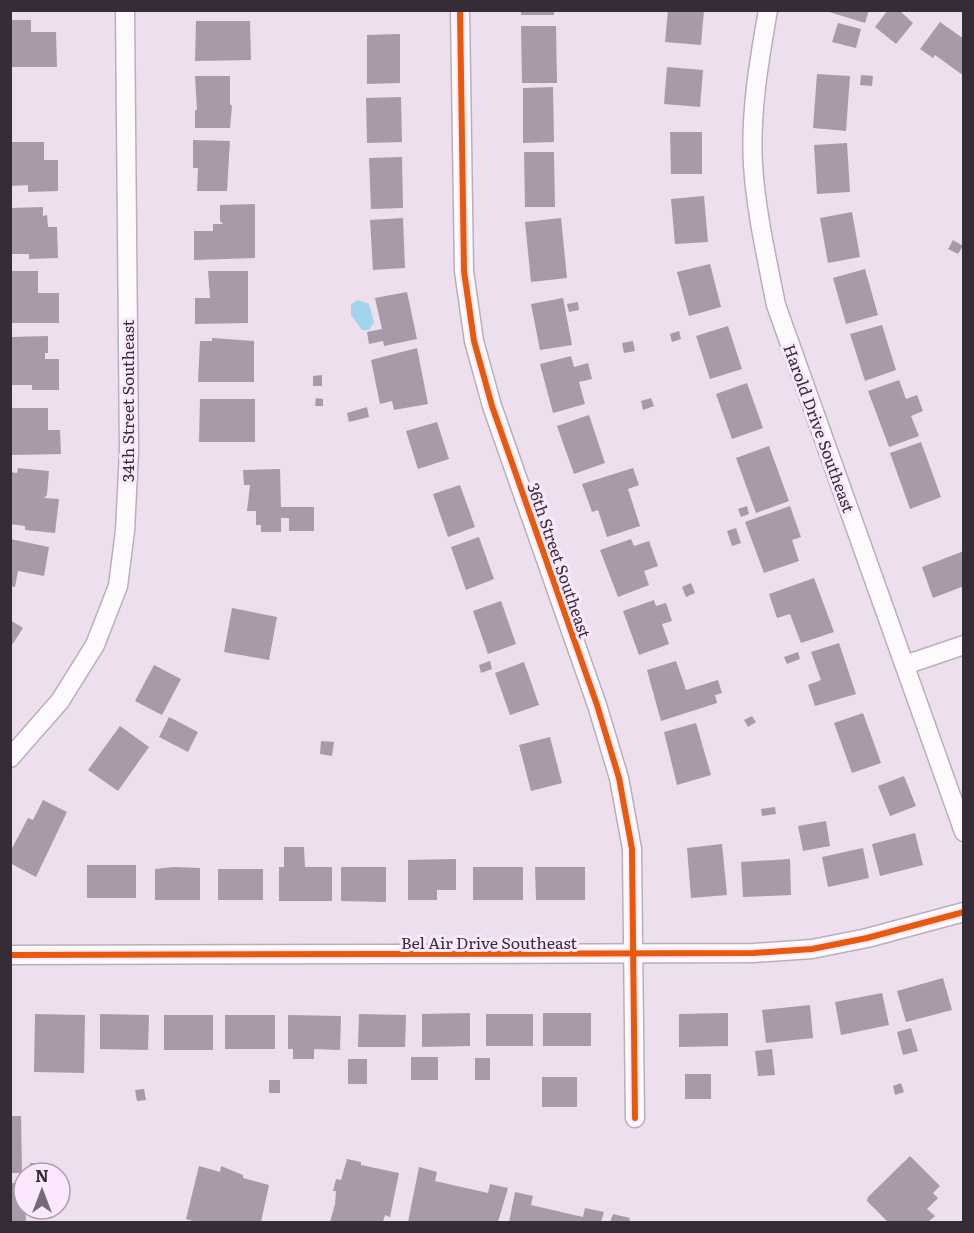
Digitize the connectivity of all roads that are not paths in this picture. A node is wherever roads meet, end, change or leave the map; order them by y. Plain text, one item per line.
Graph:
1 (125, 10) edge
2 (460, 10) edge
3 (768, 10) edge
4 (963, 645) edge
5 (905, 665) junction
6 (10, 758) edge
7 (963, 832) edge
8 (963, 912) edge
9 (10, 955) edge
10 (634, 955) junction
11 (635, 1118) dead end

1 - 6 street, 34th Street Southeast
2 - 10 street, 36th Street Southeast
3 - 5 street, Harold Drive Southeast
4 - 5 street
5 - 7 street, Harold Drive Southeast
8 - 10 street, Bel Air Drive Southeast
9 - 10 street, Bel Air Drive Southeast
10 - 11 street, 36th Street Southeast

